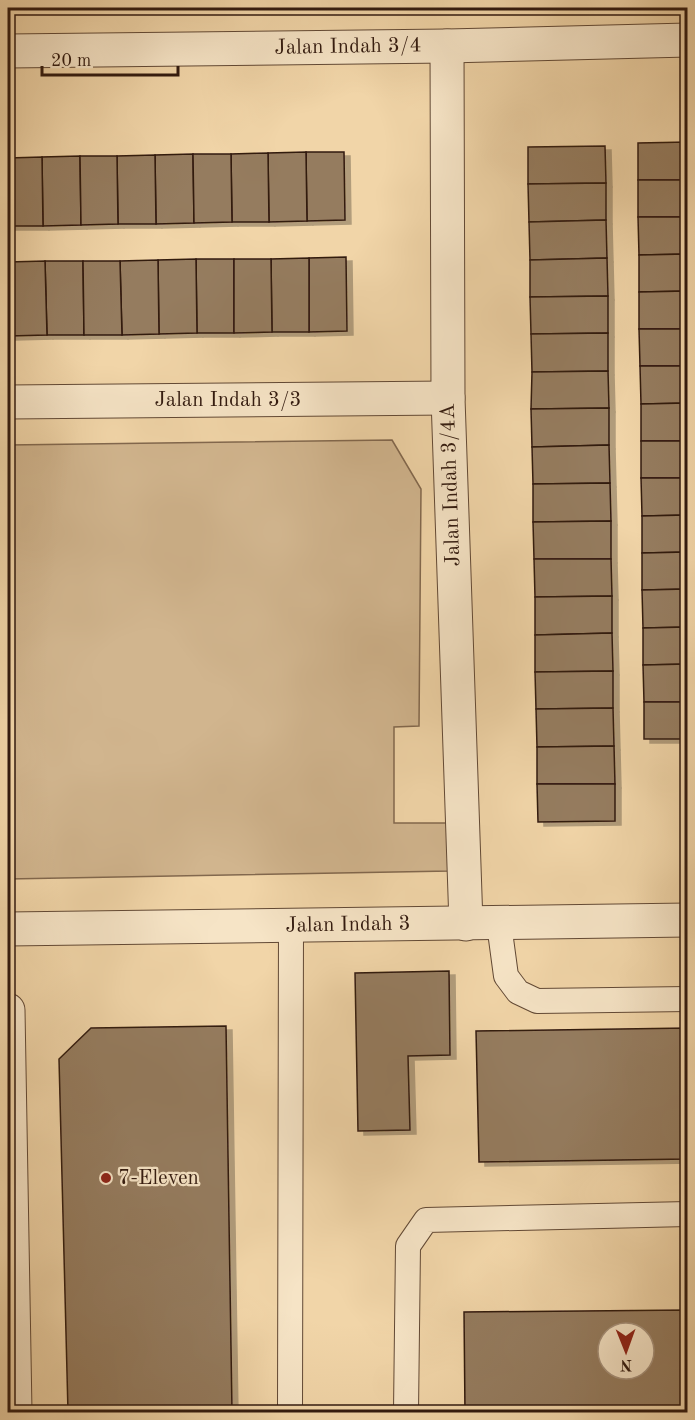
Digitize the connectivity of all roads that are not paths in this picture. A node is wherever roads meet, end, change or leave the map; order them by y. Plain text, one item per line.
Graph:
1 (687, 40) edge
2 (447, 46) junction
3 (8, 51) edge
4 (448, 398) junction
5 (8, 402) edge
6 (687, 921) edge
7 (466, 924) junction
8 (499, 924) junction
9 (291, 926) junction
10 (8, 929) edge
11 (687, 999) edge
12 (8, 1010) edge
13 (8, 1038) edge
14 (687, 1214) edge
15 (15, 1413) edge
16 (290, 1413) edge
17 (406, 1413) edge

1 - 2 street, Jalan Indah 3/4
2 - 3 street, Jalan Indah 3/4
2 - 4 street, Jalan Indah 3/4A
4 - 5 street, Jalan Indah 3/3
4 - 7 street, Jalan Indah 3/4A
6 - 8 street, Jalan Indah 3
7 - 8 street, Jalan Indah 3
7 - 9 street, Jalan Indah 3
8 - 11 lane
9 - 10 street, Jalan Indah 3
9 - 16 lane
12 - 13 street
13 - 15 street
14 - 17 lane

